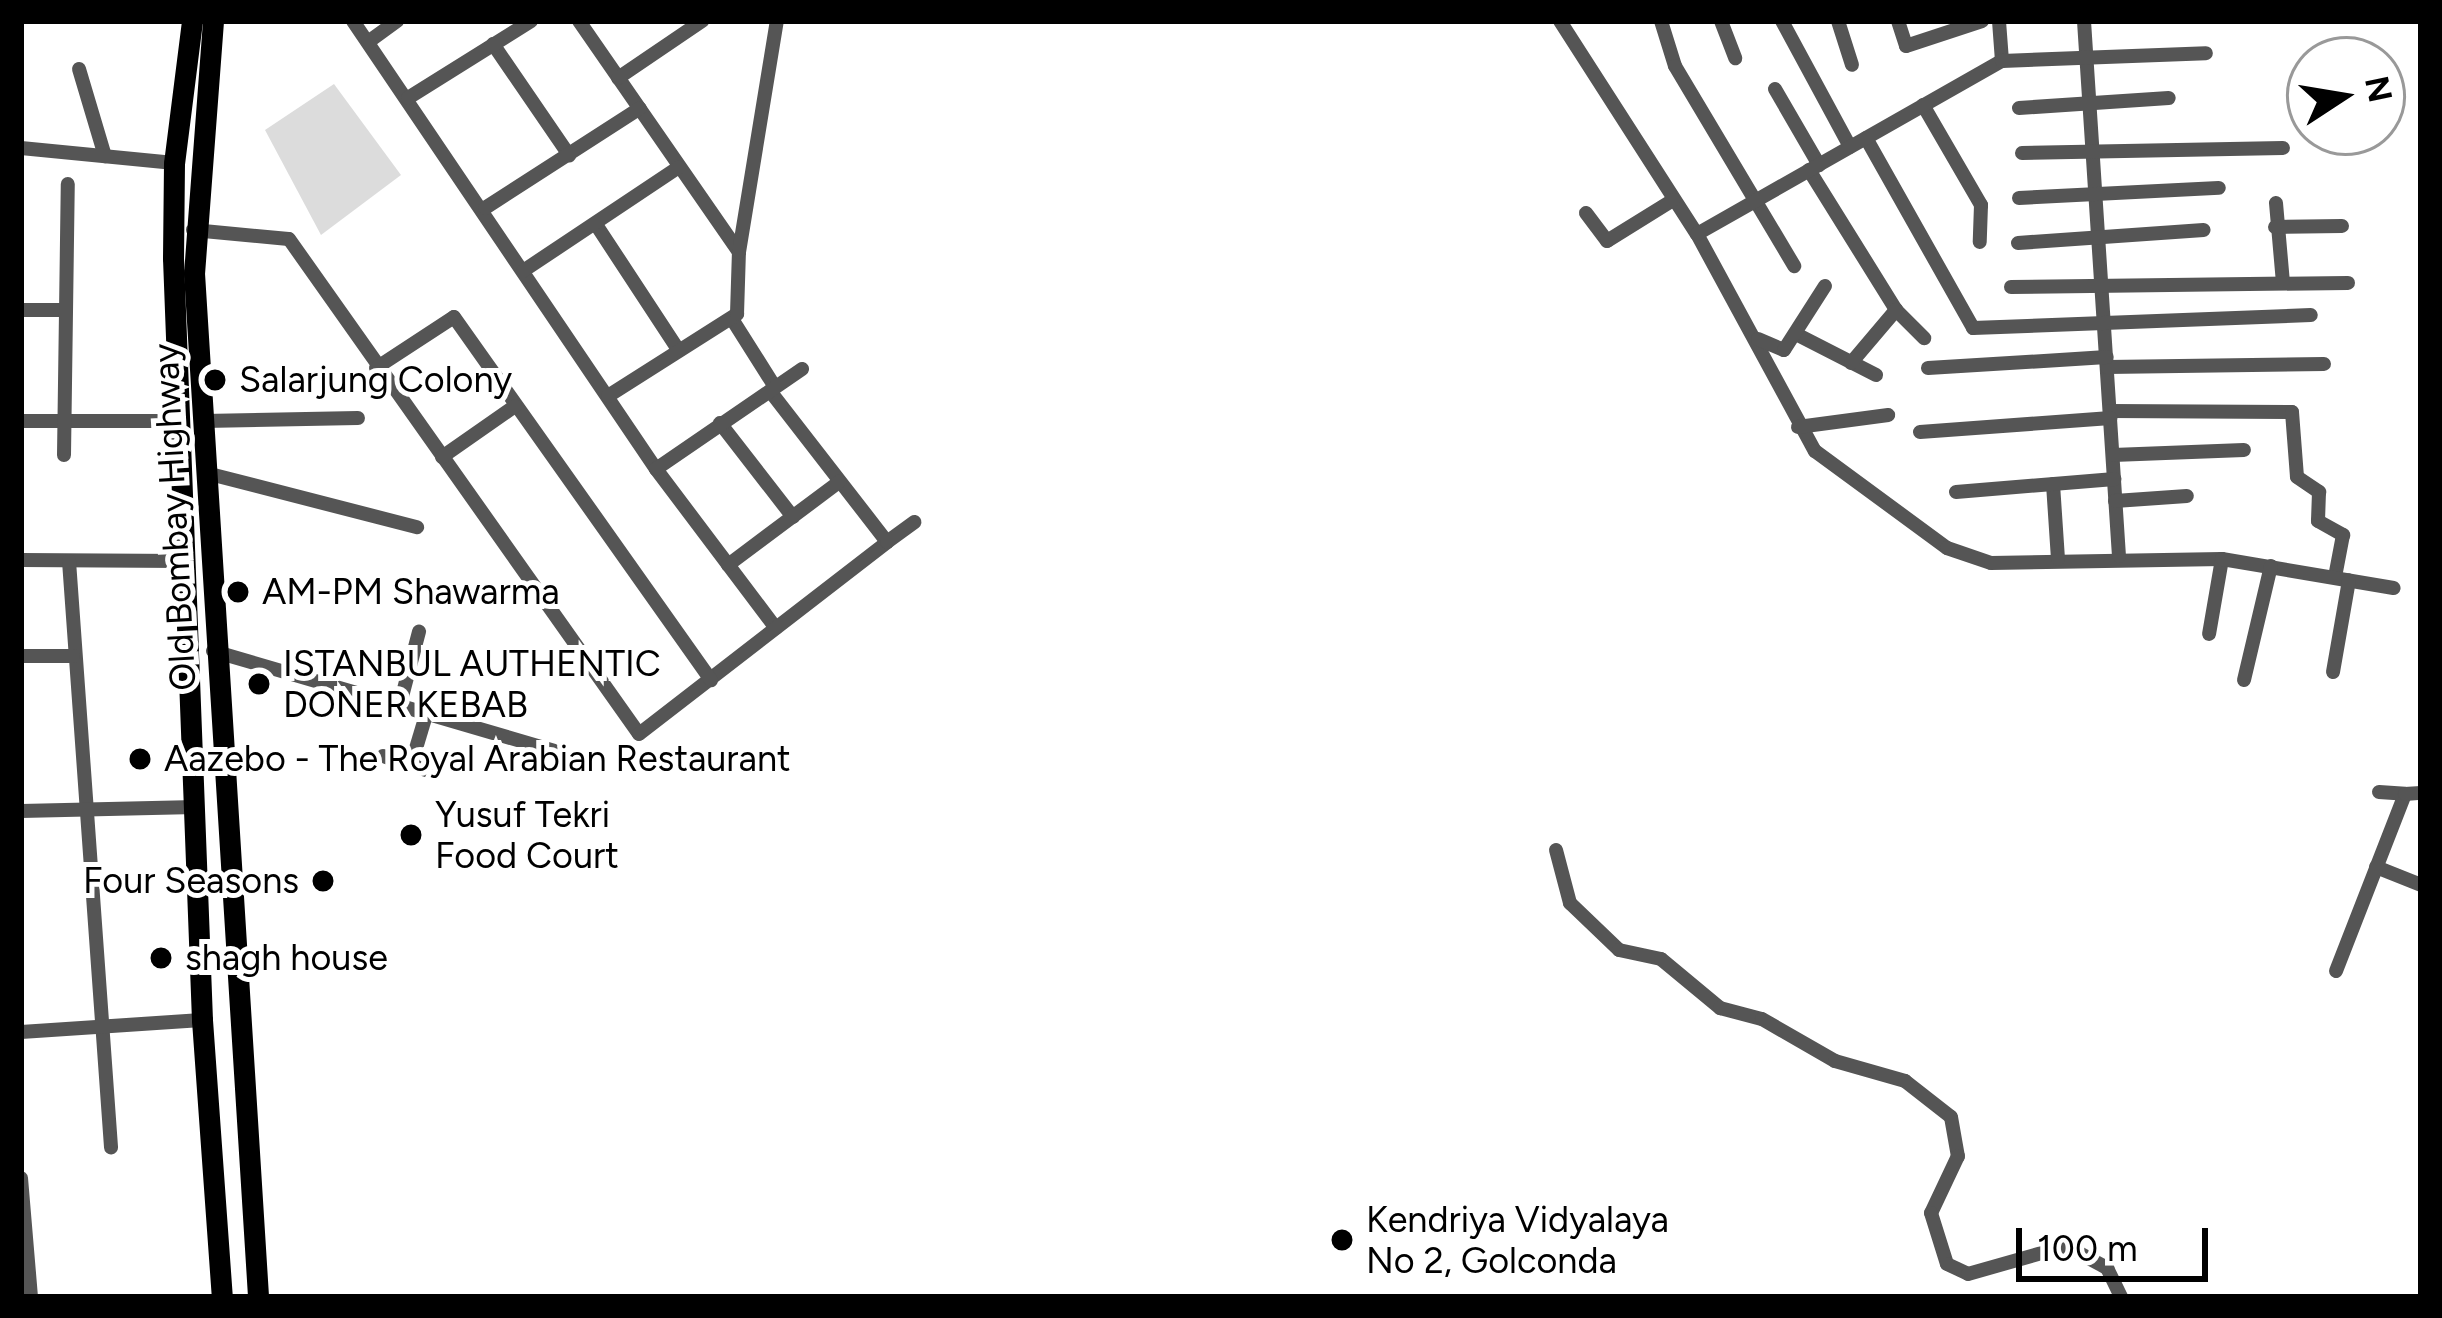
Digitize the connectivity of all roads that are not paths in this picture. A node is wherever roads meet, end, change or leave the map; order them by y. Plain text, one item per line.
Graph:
1 (192, 21) edge
2 (213, 21) edge
3 (353, 21) edge
4 (397, 21) edge
5 (531, 21) edge
6 (579, 21) edge
7 (702, 21) edge
8 (777, 21) edge
9 (1560, 21) edge
10 (1661, 21) edge
11 (1721, 21) edge
12 (1782, 21) edge
13 (1838, 21) edge
14 (1898, 21) edge
15 (1982, 21) edge
16 (1999, 21) edge
17 (2084, 21) edge
18 (368, 42) junction
19 (493, 44) junction
20 (2206, 53) dead end
21 (1735, 58) dead end
22 (2088, 59) junction
23 (2009, 61) junction
24 (1852, 65) dead end
25 (79, 69) dead end
26 (618, 78) junction
27 (1775, 89) dead end
28 (409, 98) junction
29 (2169, 98) dead end
30 (2091, 104) junction
31 (1923, 105) junction
32 (640, 108) junction
33 (2020, 109) dead end
34 (1866, 138) junction
35 (1850, 147) junction
36 (21, 148) edge
37 (2283, 148) dead end
38 (2094, 149) junction
39 (2022, 153) dead end
40 (569, 154) junction
41 (105, 155) junction
42 (173, 163) junction
43 (679, 167) junction
44 (1814, 168) junction
45 (68, 184) dead end
46 (2219, 188) dead end
47 (2096, 191) junction
48 (2019, 198) dead end
49 (1672, 200) junction
50 (1755, 201) junction
51 (2276, 203) dead end
52 (484, 208) junction
53 (1586, 213) dead end
54 (597, 226) junction
55 (2342, 226) dead end
56 (2275, 227) junction
57 (193, 230) junction
58 (2204, 230) dead end
59 (1697, 234) junction
60 (2099, 235) junction
61 (1980, 242) dead end
62 (2018, 243) dead end
63 (739, 252) junction
64 (1794, 266) dead end
65 (523, 272) junction
66 (2283, 283) junction
67 (2348, 283) dead end
68 (2102, 284) junction
69 (1826, 286) dead end
70 (2011, 287) dead end
71 (21, 310) edge
72 (66, 310) junction
73 (1896, 310) junction
74 (2311, 315) dead end
75 (733, 319) junction
76 (2104, 324) junction
77 (1796, 334) junction
78 (1924, 338) dead end
79 (1758, 339) junction
80 (679, 351) junction
81 (2107, 362) junction
82 (1851, 363) junction
83 (2324, 364) dead end
84 (376, 368) junction
85 (1928, 368) dead end
86 (802, 369) dead end
87 (1876, 375) dead end
88 (772, 389) junction
89 (608, 396) junction
90 (515, 406) junction
91 (2110, 415) junction
92 (1888, 416) dead end
93 (358, 418) dead end
94 (21, 421) edge
95 (65, 421) junction
96 (179, 421) junction
97 (204, 421) junction
98 (720, 423) junction
99 (1798, 427) junction
100 (1921, 432) dead end
101 (2244, 450) dead end
102 (64, 455) dead end
103 (2113, 455) junction
104 (442, 457) junction
105 (656, 470) junction
106 (206, 473) junction
107 (2114, 479) junction
108 (839, 482) junction
109 (2054, 484) junction
110 (1956, 492) dead end
111 (2187, 496) dead end
112 (2116, 501) junction
113 (793, 517) junction
114 (915, 522) dead end
115 (417, 526) dead end
116 (887, 542) junction
117 (2119, 556) junction
118 (2058, 559) junction
119 (2222, 559) junction
120 (21, 560) edge
121 (69, 560) junction
122 (182, 561) junction
123 (728, 565) junction
124 (2271, 566) junction
125 (2342, 578) junction
126 (2394, 588) dead end
127 (776, 628) junction
128 (419, 632) dead end
129 (2209, 634) dead end
130 (213, 652) junction
131 (21, 656) edge
132 (73, 656) junction
133 (2333, 672) dead end
134 (711, 680) junction
135 (2244, 680) dead end
136 (399, 708) junction
137 (426, 715) junction
138 (554, 752) dead end
139 (383, 756) dead end
140 (411, 765) junction
141 (432, 772) dead end
142 (2379, 792) dead end
143 (2413, 794) edge
144 (196, 807) junction
145 (85, 811) junction
146 (21, 812) edge
147 (1556, 850) dead end
148 (2376, 867) junction
149 (2421, 885) edge
150 (2336, 971) dead end
151 (202, 1020) junction
152 (104, 1027) junction
153 (21, 1032) edge
154 (208, 1104) junction
155 (243, 1105) junction
156 (111, 1147) dead end
157 (21, 1178) edge
158 (31, 1297) edge
159 (222, 1297) edge
160 (258, 1297) edge
161 (2121, 1297) edge

1 - 42 main road, Old Bombay Highway
2 - 57 main road, Old Bombay Highway
3 - 18 street
4 - 18 street
5 - 19 street
6 - 26 street
7 - 26 street
8 - 63 street
9 - 49 street
10 - 50 street
11 - 21 street
12 - 35 street
13 - 24 street
14 - 15 street
16 - 23 street
17 - 22 street
18 - 28 street
19 - 28 street
19 - 40 street
20 - 22 street
22 - 23 street
22 - 30 street
23 - 31 street
25 - 41 street
26 - 32 street
27 - 44 street
28 - 52 street
29 - 30 street
30 - 33 street
30 - 38 street
31 - 34 street
31 - 61 street
32 - 40 street
32 - 43 street
34 - 35 street
34 - 76 street
35 - 44 street
36 - 41 street
37 - 38 street
38 - 39 street
38 - 47 street
40 - 52 street
41 - 42 street
42 - 96 main road, Old Bombay Highway
43 - 54 street
43 - 63 street
44 - 50 street
44 - 73 street
45 - 72 street
46 - 47 street
47 - 48 street
47 - 60 street
49 - 53 street
49 - 59 street
50 - 59 street
50 - 64 street
51 - 56 street
52 - 65 street
54 - 65 street
54 - 80 street
55 - 56 street
56 - 66 street
57 - 84 street
57 - 97 main road, Old Bombay Highway
58 - 60 street
59 - 79 street
60 - 62 street
60 - 68 street
63 - 75 street
65 - 89 street
66 - 67 street
66 - 68 street
68 - 70 street
68 - 76 street
69 - 77 street
71 - 72 street
72 - 95 street
73 - 78 street
73 - 82 street
74 - 76 street
75 - 80 street
75 - 88 street
76 - 81 street
77 - 79 street
77 - 82 street
79 - 99 street
80 - 89 street
81 - 83 street
81 - 85 street
81 - 91 street
82 - 87 street
84 - 90 street
84 - 104 street
86 - 88 street
88 - 98 street
88 - 108 street
89 - 105 street
90 - 104 street
90 - 134 street
91 - 100 street
91 - 103 street
91 - 125 street
92 - 99 street
93 - 97 street
94 - 95 street
95 - 96 street
95 - 102 street
96 - 122 main road, Old Bombay Highway
97 - 106 main road, Old Bombay Highway
98 - 105 street
98 - 113 street
99 - 118 street
101 - 103 street
103 - 107 street
104 - 134 street
105 - 123 street
106 - 115 street
106 - 130 main road, Old Bombay Highway
107 - 109 street
107 - 112 street
108 - 113 street
108 - 116 street
109 - 110 street
109 - 118 street
111 - 112 street
112 - 117 street
113 - 123 street
114 - 116 street
116 - 127 street
117 - 118 street
117 - 119 street
119 - 124 street
119 - 129 street
120 - 121 street
121 - 122 street
121 - 132 street
122 - 144 main road, Old Bombay Highway
123 - 127 street
124 - 125 street
124 - 135 street
125 - 126 street
125 - 133 street
127 - 134 street
128 - 136 street
130 - 136 street
130 - 155 main road, Old Bombay Highway
131 - 132 street
132 - 145 street
136 - 137 street
137 - 138 street
137 - 140 street
139 - 140 street
140 - 141 street
142 - 143 street
143 - 148 street
144 - 145 street
144 - 151 main road, Old Bombay Highway
145 - 146 street
145 - 152 street
147 - 161 street
148 - 149 street
148 - 150 street
151 - 152 street
151 - 154 main road, Old Bombay Highway
152 - 153 street
152 - 156 street
154 - 155 main road
154 - 159 main road, Old Bombay Highway
155 - 160 main road, Old Bombay Highway
157 - 158 street

